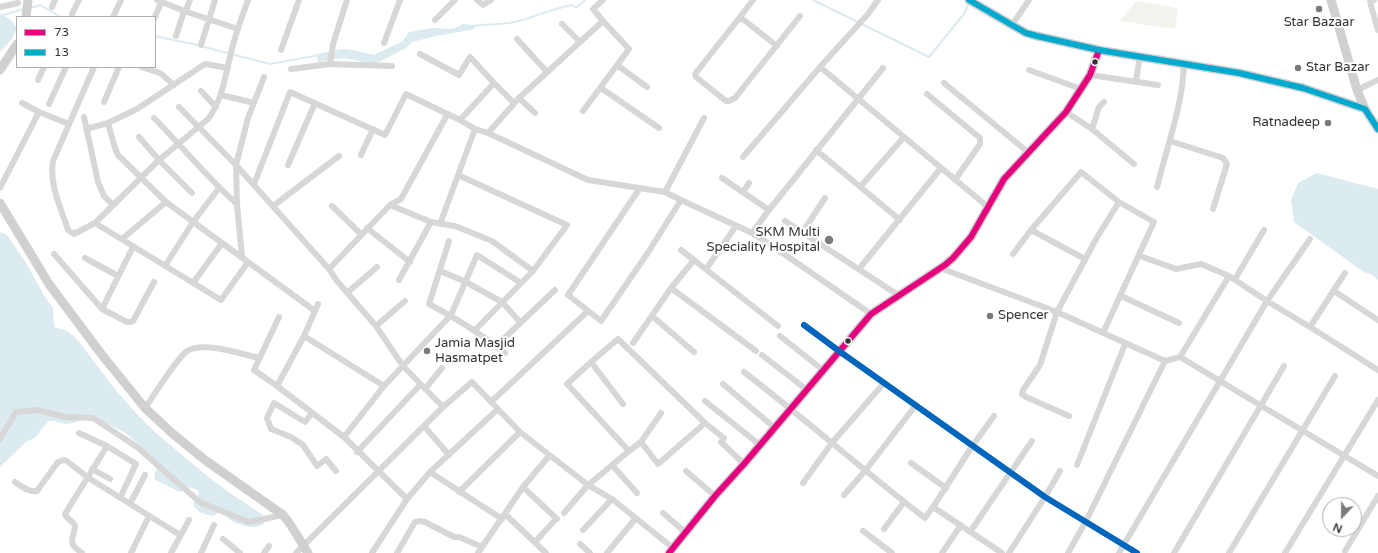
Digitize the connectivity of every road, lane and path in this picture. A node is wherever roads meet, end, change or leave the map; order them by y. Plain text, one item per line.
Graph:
1 (28, 0) edge
2 (55, 0) edge
3 (79, 0) edge
4 (121, 0) edge
5 (190, 0) edge
6 (215, 0) edge
7 (248, 0) edge
8 (299, 0) edge
9 (348, 0) edge
10 (400, 0) edge
11 (455, 0) edge
12 (477, 0) edge
13 (491, 0) edge
14 (602, 0) edge
15 (753, 0) edge
16 (878, 0) edge
17 (969, 0) edge
18 (1029, 0) edge
19 (1331, 0) edge
20 (1374, 0) edge
21 (160, 1) edge
22 (18, 3) dead end
23 (0, 7) edge
24 (52, 7) dead end
25 (184, 12) junction
26 (72, 14) dead end
27 (27, 16) edge
28 (113, 16) edge
29 (155, 16) edge
30 (800, 16) dead end
31 (740, 17) junction
32 (209, 19) junction
33 (435, 20) dead end
34 (603, 21) junction
35 (562, 24) dead end
36 (1012, 25) junction
37 (238, 29) junction
38 (1378, 30) edge
39 (176, 36) dead end
40 (517, 39) dead end
41 (580, 42) junction
42 (384, 44) dead end
43 (201, 45) dead end
44 (16, 46) edge
45 (777, 46) junction
46 (281, 50) dead end
47 (1099, 50) junction
48 (420, 54) dead end
49 (1140, 56) junction
50 (1184, 63) junction
51 (330, 64) junction
52 (617, 65) junction
53 (392, 66) dead end
54 (820, 66) junction
55 (44, 68) edge
56 (66, 68) edge
57 (94, 68) edge
58 (119, 68) edge
59 (144, 68) edge
60 (228, 68) junction
61 (882, 68) dead end
62 (291, 69) dead end
63 (0, 70) edge
64 (1029, 70) dead end
65 (547, 72) junction
66 (1090, 75) junction
67 (264, 77) dead end
68 (38, 80) dead end
69 (1378, 80) edge
70 (1136, 81) junction
71 (494, 83) junction
72 (944, 83) dead end
73 (174, 85) junction
74 (1158, 85) dead end
75 (647, 87) dead end
76 (601, 88) junction
77 (1081, 89) junction
78 (1357, 90) junction
79 (201, 91) dead end
80 (927, 94) dead end
81 (221, 95) junction
82 (519, 98) junction
83 (857, 98) junction
84 (104, 102) dead end
85 (1104, 102) dead end
86 (22, 103) dead end
87 (254, 103) junction
88 (314, 103) junction
89 (514, 103) junction
90 (48, 104) dead end
91 (179, 107) dead end
92 (216, 107) junction
93 (1365, 109) junction
94 (583, 111) dead end
95 (39, 112) junction
96 (1066, 112) junction
97 (535, 114) dead end
98 (447, 115) junction
99 (84, 117) dead end
100 (154, 118) dead end
101 (704, 118) dead end
102 (460, 120) junction
103 (108, 123) junction
104 (69, 124) junction
105 (199, 126) junction
106 (659, 128) dead end
107 (86, 129) junction
108 (373, 129) junction
109 (475, 129) junction
110 (1092, 129) junction
111 (1378, 129) edge
112 (488, 133) junction
113 (139, 137) dead end
114 (904, 137) junction
115 (1170, 141) junction
116 (179, 144) junction
117 (816, 150) junction
118 (1029, 153) junction
119 (361, 155) dead end
120 (340, 156) dead end
121 (743, 157) dead end
122 (159, 160) junction
123 (1134, 164) dead end
124 (236, 165) junction
125 (288, 165) dead end
126 (941, 168) junction
127 (458, 175) junction
128 (141, 177) junction
129 (722, 178) dead end
130 (955, 180) junction
131 (750, 183) dead end
132 (254, 184) junction
133 (860, 187) junction
134 (1157, 187) dead end
135 (0, 188) edge
136 (219, 188) junction
137 (640, 188) junction
138 (665, 192) junction
139 (743, 192) junction
140 (192, 193) dead end
141 (825, 198) dead end
142 (681, 200) junction
143 (166, 202) junction
144 (1119, 202) junction
145 (0, 203) edge
146 (237, 204) junction
147 (113, 205) junction
148 (390, 205) junction
149 (273, 206) junction
150 (332, 206) dead end
151 (988, 207) junction
152 (1213, 209) dead end
153 (769, 210) junction
154 (900, 220) junction
155 (785, 221) dead end
156 (193, 222) junction
157 (431, 222) junction
158 (95, 223) junction
159 (440, 224) junction
160 (736, 226) junction
161 (367, 228) junction
162 (1031, 230) junction
163 (1264, 230) dead end
164 (752, 233) junction
165 (802, 233) junction
166 (362, 235) junction
167 (122, 239) junction
168 (1310, 239) dead end
169 (449, 241) dead end
170 (222, 243) junction
171 (133, 247) junction
172 (681, 250) dead end
173 (54, 254) dead end
174 (1013, 254) dead end
175 (1140, 256) junction
176 (242, 257) junction
177 (85, 258) dead end
178 (1085, 259) junction
179 (694, 260) junction
180 (248, 262) junction
181 (410, 262) junction
182 (165, 266) junction
183 (377, 267) dead end
184 (940, 268) junction
185 (329, 269) junction
186 (706, 269) junction
187 (859, 269) junction
188 (440, 271) junction
189 (533, 271) junction
190 (1345, 273) dead end
191 (118, 276) junction
192 (1232, 277) junction
193 (400, 280) dead end
194 (464, 281) junction
195 (154, 282) dead end
196 (193, 283) junction
197 (521, 283) junction
198 (671, 288) junction
199 (555, 290) dead end
200 (1334, 291) junction
201 (348, 292) junction
202 (898, 295) junction
203 (1121, 296) junction
204 (404, 301) dead end
205 (1266, 301) junction
206 (502, 302) junction
207 (102, 309) junction
208 (588, 310) junction
209 (1057, 312) junction
210 (871, 314) junction
211 (451, 315) junction
212 (652, 316) junction
213 (279, 317) dead end
214 (1378, 320) edge
215 (520, 322) junction
216 (1179, 323) dead end
217 (804, 325) dead end
218 (376, 326) junction
219 (778, 326) dead end
220 (1310, 327) junction
221 (475, 330) junction
222 (1103, 333) junction
223 (304, 336) junction
224 (780, 336) dead end
225 (633, 343) dead end
226 (1125, 344) junction
227 (496, 346) junction
228 (756, 351) dead end
229 (839, 351) junction
230 (694, 352) dead end
231 (505, 354) dead end
232 (762, 355) dead end
233 (1180, 357) junction
234 (259, 358) junction
235 (1165, 361) junction
236 (591, 362) junction
237 (403, 366) junction
238 (1284, 366) dead end
239 (442, 368) dead end
240 (823, 370) junction
241 (1378, 370) edge
242 (744, 372) dead end
243 (1335, 376) dead end
244 (1219, 381) junction
245 (884, 383) junction
246 (723, 384) dead end
247 (277, 386) junction
248 (384, 386) junction
249 (423, 387) junction
250 (807, 390) junction
251 (1378, 400) edge
252 (705, 401) dead end
253 (491, 402) junction
254 (623, 404) dead end
255 (916, 405) junction
256 (1260, 405) junction
257 (444, 407) junction
258 (145, 408) junction
259 (498, 409) junction
260 (791, 409) junction
261 (312, 413) junction
262 (661, 413) dead end
263 (994, 416) dead end
264 (1069, 416) dead end
265 (705, 423) junction
266 (424, 426) junction
267 (775, 428) junction
268 (1302, 430) junction
269 (520, 432) junction
270 (79, 433) dead end
271 (344, 437) junction
272 (0, 439) edge
273 (1032, 441) dead end
274 (641, 442) junction
275 (831, 444) junction
276 (973, 445) junction
277 (107, 446) junction
278 (760, 446) junction
279 (629, 451) junction
280 (357, 452) junction
281 (449, 455) junction
282 (549, 456) junction
283 (1344, 456) junction
284 (911, 463) dead end
285 (744, 464) junction
286 (612, 465) junction
287 (1077, 465) dead end
288 (92, 469) junction
289 (379, 470) junction
290 (336, 471) dead end
291 (686, 471) dead end
292 (865, 471) junction
293 (1060, 471) dead end
294 (430, 472) junction
295 (1010, 472) junction
296 (145, 476) dead end
297 (1378, 476) edge
298 (87, 477) junction
299 (110, 479) dead end
300 (15, 482) dead end
301 (803, 483) dead end
302 (588, 485) junction
303 (523, 487) junction
304 (946, 488) junction
305 (458, 492) junction
306 (637, 493) dead end
307 (844, 495) dead end
308 (715, 496) junction
309 (1378, 496) edge
310 (1045, 497) junction
311 (120, 498) junction
312 (612, 499) junction
313 (407, 500) junction
314 (904, 502) junction
315 (130, 504) junction
316 (933, 507) junction
317 (564, 513) dead end
318 (663, 513) dead end
319 (283, 515) junction
320 (149, 516) junction
321 (504, 516) junction
322 (636, 518) junction
323 (189, 520) dead end
324 (1086, 521) junction
325 (214, 525) dead end
326 (961, 525) junction
327 (884, 529) dead end
328 (584, 530) dead end
329 (863, 531) dead end
330 (686, 532) junction
331 (970, 532) junction
332 (180, 535) junction
333 (223, 540) dead end
334 (535, 542) junction
335 (580, 544) dead end
336 (302, 545) junction
337 (1123, 545) junction
338 (269, 546) dead end
339 (480, 550) edge
340 (671, 550) edge
341 (1345, 551) dead end
342 (78, 552) edge
343 (130, 553) edge
344 (171, 553) edge
345 (201, 553) edge
346 (240, 553) edge
347 (264, 553) edge
348 (296, 553) edge
349 (308, 553) edge
350 (372, 553) edge
351 (397, 553) edge
352 (546, 553) edge
353 (590, 553) edge
354 (607, 553) edge
355 (892, 553) edge
356 (942, 553) edge
357 (1002, 553) edge
358 (1009, 553) edge
359 (1068, 553) edge
360 (1119, 553) edge
361 (1137, 553) edge
362 (1174, 553) edge
363 (1229, 553) edge
364 (1285, 553) edge

1 - 27 street
2 - 24 street
3 - 26 street
4 - 28 street
5 - 25 street
6 - 32 street
7 - 37 street
8 - 46 street
9 - 51 street
10 - 42 street
11 - 33 street
12 - 13 street
14 - 34 street
15 - 31 street
16 - 54 street
17 - 36 street
18 - 36 street
19 - 78 street
20 - 38 street
21 - 25 street
21 - 29 street
22 - 23 street
25 - 32 street
25 - 39 street
30 - 45 street
31 - 45 street
31 - 45 street
32 - 37 street
32 - 43 street
34 - 41 street
34 - 52 street
35 - 41 street
36 - 47 street
37 - 60 street
40 - 65 street
41 - 65 street
44 - 63 street
47 - 49 street
47 - 66 street
48 - 71 street
49 - 50 street
49 - 70 street
50 - 93 street
50 - 115 street
51 - 53 street
51 - 62 street
52 - 75 street
52 - 76 street
54 - 83 street
54 - 121 street
55 - 68 street
56 - 90 street
57 - 104 street
58 - 84 street
59 - 73 street
60 - 73 street
60 - 81 street
61 - 83 street
64 - 77 street
65 - 82 street
66 - 70 street
66 - 77 street
67 - 87 street
69 - 78 street
70 - 74 street
71 - 89 street
71 - 102 street
72 - 118 street
73 - 103 street
76 - 94 street
76 - 106 street
77 - 96 street
78 - 93 street
79 - 92 street
80 - 130 street
81 - 87 street
81 - 92 street
82 - 89 street
82 - 97 street
83 - 114 street
83 - 117 street
85 - 110 street
86 - 95 street
87 - 124 street
88 - 108 street
88 - 125 street
88 - 132 street
89 - 112 street
91 - 105 street
92 - 105 street
93 - 111 street
95 - 104 street
95 - 135 street
96 - 110 street
96 - 118 street
98 - 102 street
98 - 108 street
98 - 148 street
99 - 107 street
100 - 116 street
101 - 138 street
102 - 109 street
103 - 107 street
103 - 128 street
104 - 158 street
105 - 116 street
105 - 124 street
107 - 147 street
108 - 119 street
109 - 112 street
109 - 127 street
110 - 123 street
112 - 137 street
113 - 122 street
114 - 126 street
114 - 133 street
115 - 134 street
115 - 152 street
116 - 122 street
116 - 136 street
117 - 133 street
117 - 153 street
118 - 151 street
120 - 149 street
122 - 128 street
122 - 140 street
124 - 132 street
124 - 146 street
126 - 130 street
126 - 154 street
127 - 159 street
127 - 189 street
128 - 143 street
128 - 147 street
129 - 139 street
130 - 151 street
131 - 139 street
132 - 149 street
133 - 154 street
136 - 146 street
136 - 156 street
137 - 138 street
137 - 208 street
138 - 142 street
139 - 153 street
141 - 165 street
142 - 160 street
142 - 208 street
143 - 156 street
143 - 167 street
144 - 162 street
144 - 175 street
144 - 178 street
145 - 258 street
146 - 176 street
147 - 158 street
148 - 157 street
148 - 161 street
149 - 185 street
150 - 166 street
151 - 184 street
153 - 164 street
154 - 187 street
155 - 165 street
156 - 170 street
156 - 182 street
157 - 159 street
157 - 181 street
158 - 167 street
159 - 189 street
160 - 164 street
160 - 186 street
161 - 166 street
161 - 181 street
162 - 174 street
162 - 178 street
163 - 192 street
164 - 210 street
165 - 187 street
166 - 185 street
167 - 171 street
168 - 205 street
169 - 188 street
170 - 176 street
170 - 196 street
171 - 182 street
171 - 191 street
172 - 179 street
173 - 207 street
175 - 192 street
175 - 203 street
176 - 180 street
177 - 191 street
178 - 209 street
179 - 186 street
179 - 198 street
180 - 196 street
180 - 223 street
181 - 193 street
182 - 196 street
183 - 201 street
184 - 202 street
184 - 209 street
185 - 201 street
186 - 219 street
187 - 202 street
188 - 194 street
188 - 211 street
189 - 197 street
190 - 200 street
191 - 207 street
192 - 205 street
192 - 233 street
194 - 197 street
194 - 206 street
194 - 211 street
195 - 207 street
197 - 206 street
198 - 212 street
198 - 228 street
199 - 215 street
200 - 214 street
200 - 220 street
201 - 218 street
202 - 210 street
203 - 216 street
203 - 222 street
204 - 218 street
205 - 220 street
205 - 244 street
206 - 215 street
206 - 221 street
208 - 253 street
209 - 222 street
209 - 264 street
210 - 229 street
211 - 221 street
211 - 237 street
212 - 225 street
212 - 230 street
213 - 234 street
215 - 227 street
217 - 229 street
218 - 237 street
220 - 241 street
221 - 227 street
222 - 226 street
223 - 247 street
223 - 248 street
224 - 240 street
226 - 235 street
226 - 287 street
227 - 231 street
229 - 240 street
229 - 245 street
232 - 250 street
233 - 235 street
233 - 244 street
234 - 247 street
234 - 258 street
235 - 324 street
236 - 254 street
236 - 265 street
236 - 279 street
237 - 248 street
237 - 249 street
238 - 256 street
239 - 249 street
240 - 250 street
242 - 260 street
243 - 268 street
244 - 256 street
244 - 337 street
245 - 255 street
245 - 275 street
246 - 267 street
247 - 261 street
248 - 271 street
249 - 257 street
249 - 280 street
250 - 260 street
251 - 283 street
252 - 278 street
253 - 257 street
253 - 259 street
255 - 276 street
255 - 292 street
256 - 268 street
256 - 362 street
257 - 266 street
258 - 319 street
259 - 269 street
259 - 281 street
260 - 267 street
260 - 275 street
261 - 271 street
261 - 290 street
262 - 274 street
263 - 276 street
265 - 274 street
265 - 285 street
266 - 281 street
266 - 289 street
267 - 278 street
268 - 283 street
268 - 363 street
269 - 282 street
269 - 305 street
270 - 277 street
271 - 280 street
272 - 319 street
273 - 295 street
274 - 279 street
275 - 292 street
275 - 301 street
276 - 295 street
276 - 304 street
277 - 288 street
277 - 311 street
278 - 285 street
279 - 286 street
280 - 289 street
281 - 294 street
282 - 302 street
282 - 303 street
283 - 297 street
283 - 364 street
284 - 304 street
285 - 308 street
286 - 302 street
286 - 306 street
288 - 298 street
288 - 299 street
289 - 313 street
289 - 336 street
291 - 308 street
292 - 307 street
292 - 314 street
293 - 310 street
294 - 305 street
294 - 313 street
295 - 310 street
295 - 331 street
296 - 315 street
298 - 300 street
298 - 311 street
298 - 342 street
302 - 312 street
302 - 317 street
303 - 321 street
303 - 334 street
304 - 316 street
305 - 321 street
308 - 330 street
309 - 341 street
310 - 324 street
310 - 358 street
311 - 315 street
312 - 322 street
312 - 328 street
313 - 350 street
314 - 316 street
314 - 327 street
315 - 320 street
316 - 326 street
318 - 330 street
319 - 336 street
320 - 332 street
320 - 343 street
321 - 334 street
321 - 339 street
322 - 340 street
322 - 354 street
323 - 332 street
324 - 337 street
324 - 359 street
325 - 345 street
326 - 331 street
326 - 356 street
329 - 355 street
330 - 340 street
331 - 357 street
332 - 344 street
333 - 346 street
334 - 352 street
335 - 353 street
336 - 348 street
336 - 349 street
337 - 360 street
337 - 361 street
338 - 347 street
339 - 351 street

